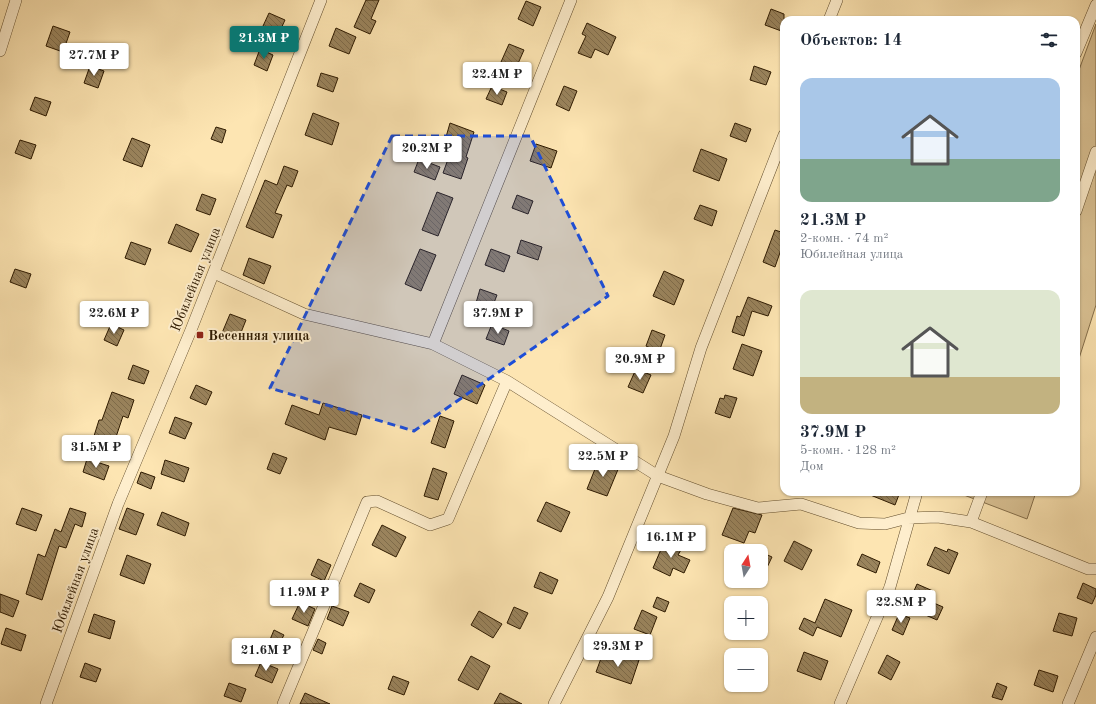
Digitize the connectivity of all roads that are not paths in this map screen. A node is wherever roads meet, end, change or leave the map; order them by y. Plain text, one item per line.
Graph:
1 (16, 0) edge
2 (321, 0) edge
3 (571, 0) edge
4 (837, 0) edge
5 (1096, 5) edge
6 (831, 16) edge
7 (1080, 44) edge
8 (0, 51) edge
9 (780, 145) edge
10 (1096, 152) edge
11 (1080, 199) edge
12 (214, 274) junction
13 (433, 344) junction
14 (507, 381) junction
15 (658, 476) junction
16 (916, 496) edge
17 (981, 496) edge
18 (908, 518) junction
19 (971, 522) junction
20 (1096, 569) edge
21 (1096, 638) edge
22 (46, 704) edge
23 (283, 704) edge
24 (554, 704) edge
25 (840, 704) edge
26 (1068, 704) edge

1 - 8 street
2 - 12 street, Юбилейная улица
3 - 13 street
4 - 6 street
5 - 7 street
9 - 15 street
10 - 11 street
12 - 13 street
12 - 22 street, Юбилейная улица
13 - 14 street
14 - 15 street
14 - 23 street
15 - 18 street
15 - 24 street
16 - 18 street
17 - 19 street
18 - 19 street
18 - 25 street
19 - 20 street
21 - 26 street

